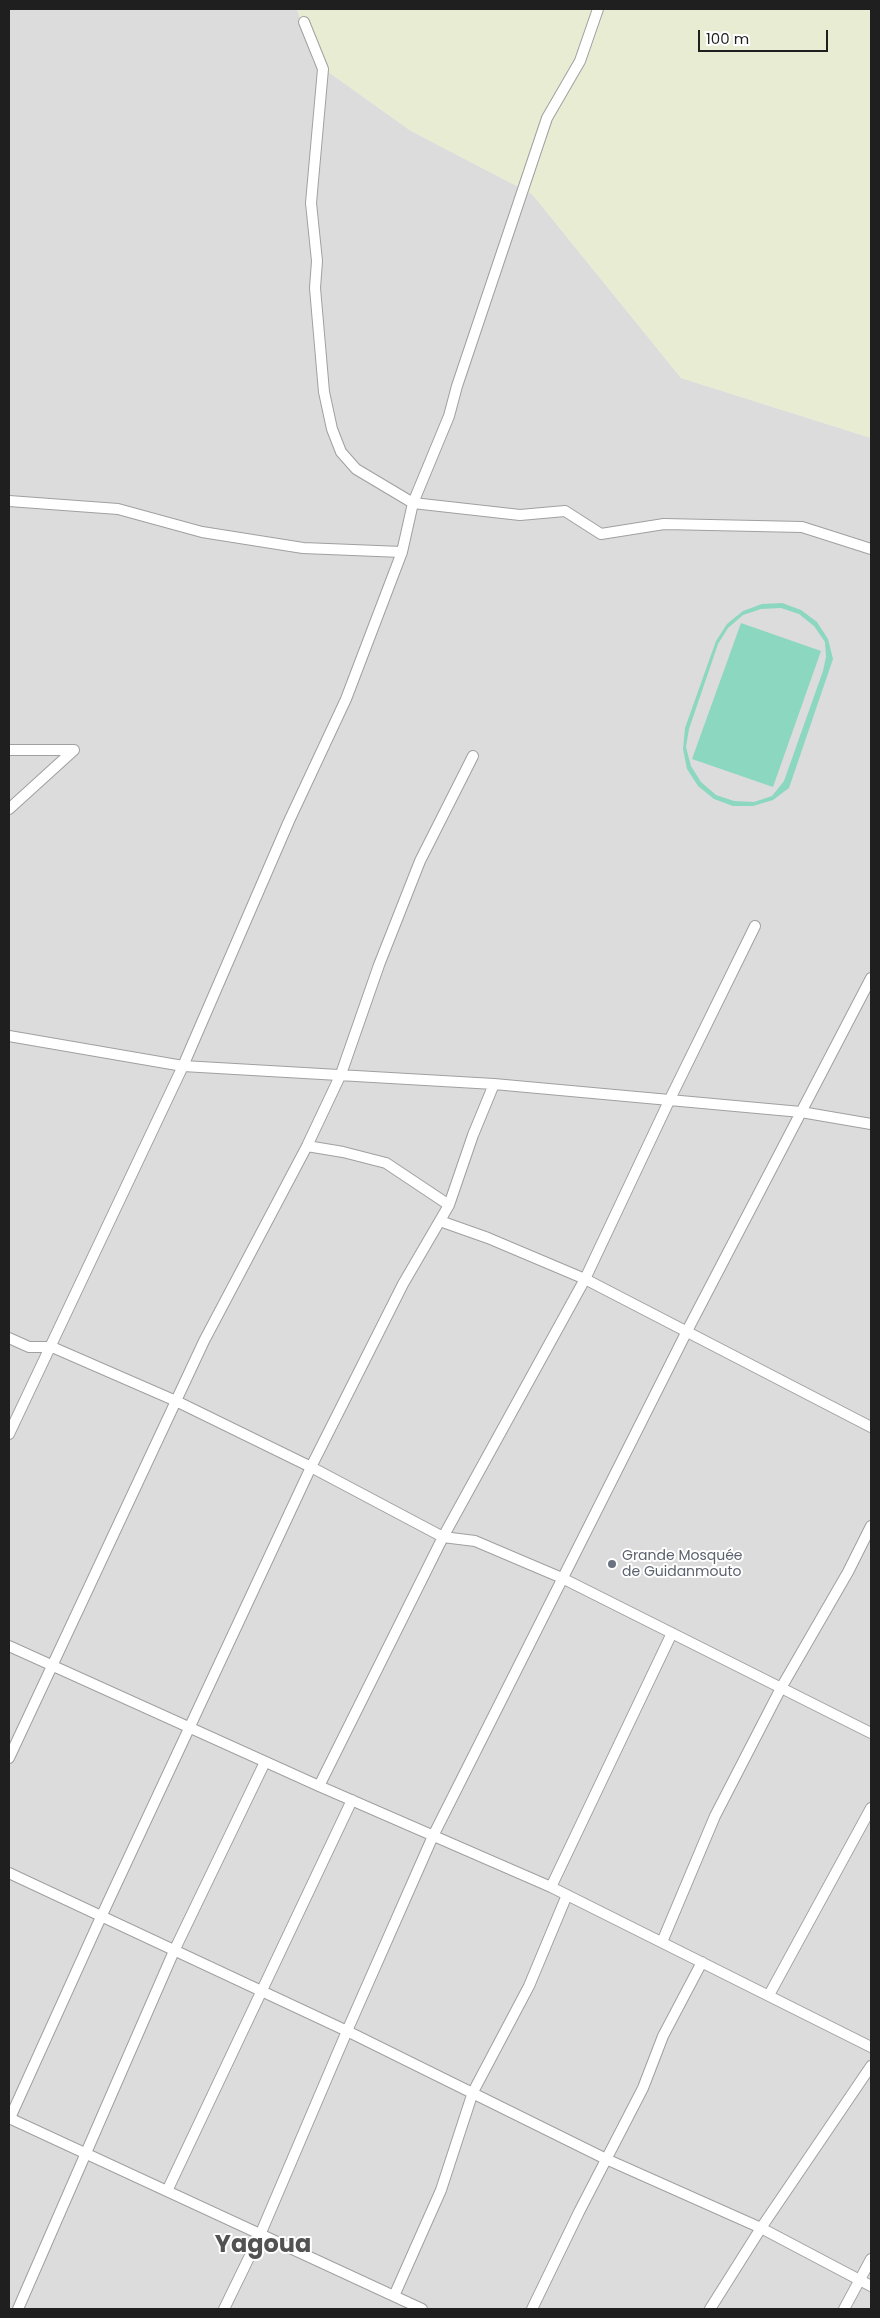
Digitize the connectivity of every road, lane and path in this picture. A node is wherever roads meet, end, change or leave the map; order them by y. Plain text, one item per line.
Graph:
1 (598, 9) edge
2 (304, 22) dead end
3 (9, 502) edge
4 (413, 503) junction
5 (871, 549) edge
6 (402, 552) junction
7 (9, 750) edge
8 (473, 756) dead end
9 (9, 809) edge
10 (755, 926) dead end
11 (871, 978) edge
12 (9, 1036) edge
13 (183, 1066) junction
14 (341, 1074) junction
15 (494, 1084) junction
16 (669, 1101) junction
17 (801, 1112) junction
18 (871, 1124) edge
19 (308, 1146) junction
20 (449, 1205) junction
21 (440, 1220) junction
22 (585, 1279) junction
23 (687, 1332) junction
24 (9, 1338) edge
25 (52, 1347) junction
26 (176, 1401) junction
27 (871, 1426) edge
28 (9, 1434) edge
29 (311, 1467) junction
30 (871, 1526) edge
31 (444, 1537) junction
32 (562, 1578) junction
33 (672, 1633) junction
34 (9, 1646) edge
35 (52, 1665) junction
36 (781, 1688) junction
37 (189, 1727) junction
38 (871, 1733) edge
39 (9, 1758) edge
40 (265, 1762) junction
41 (319, 1786) junction
42 (352, 1800) junction
43 (871, 1808) edge
44 (433, 1836) junction
45 (9, 1873) edge
46 (551, 1887) junction
47 (567, 1895) junction
48 (101, 1916) junction
49 (662, 1942) junction
50 (174, 1951) junction
51 (702, 1962) junction
52 (261, 1991) junction
53 (769, 1995) junction
54 (347, 2031) junction
55 (871, 2047) edge
56 (871, 2066) edge
57 (473, 2092) junction
58 (9, 2118) edge
59 (85, 2153) junction
60 (606, 2159) junction
61 (167, 2191) junction
62 (761, 2228) junction
63 (260, 2235) junction
64 (871, 2259) edge
65 (859, 2280) junction
66 (871, 2286) edge
67 (394, 2296) junction
68 (18, 2309) edge
69 (224, 2309) edge
70 (422, 2309) edge
71 (532, 2309) edge
72 (710, 2309) edge
73 (844, 2309) edge

1 - 4 street
2 - 4 street
3 - 6 street
4 - 5 street
4 - 6 street
6 - 13 street
7 - 9 street
8 - 14 street
10 - 16 street
11 - 17 street
12 - 13 street
13 - 14 street
13 - 25 street
14 - 15 street
14 - 19 street
15 - 16 street
15 - 20 street
16 - 17 street
16 - 22 street
17 - 18 street
17 - 23 street
19 - 20 street
19 - 26 street
20 - 21 street
21 - 22 street
21 - 29 street
22 - 23 street
22 - 31 street
23 - 27 street
23 - 32 street
24 - 25 street
25 - 26 street
25 - 28 street
26 - 29 street
26 - 35 street
29 - 31 street
29 - 37 street
30 - 36 street
31 - 32 street
31 - 41 street
32 - 33 street
32 - 44 street
33 - 36 street
33 - 46 street
34 - 35 street
35 - 37 street
35 - 39 street
36 - 38 street
36 - 49 street
37 - 40 street
37 - 48 street
40 - 41 street
40 - 50 street
41 - 42 street
42 - 44 street
42 - 52 street
43 - 53 street
44 - 46 street
44 - 54 street
45 - 48 street
46 - 47 street
47 - 49 street
47 - 57 street
48 - 50 street
48 - 58 street
49 - 51 street
50 - 52 street
50 - 59 street
51 - 53 street
51 - 60 street
52 - 54 street
52 - 61 street
53 - 55 street
54 - 57 street
54 - 63 street
56 - 62 street
57 - 60 street
57 - 67 street
58 - 59 street
59 - 61 street
59 - 68 street
60 - 62 street
60 - 71 street
61 - 63 street
62 - 65 street
62 - 72 street
63 - 67 street
63 - 69 street
64 - 65 street
65 - 66 street
65 - 73 street
67 - 70 street

